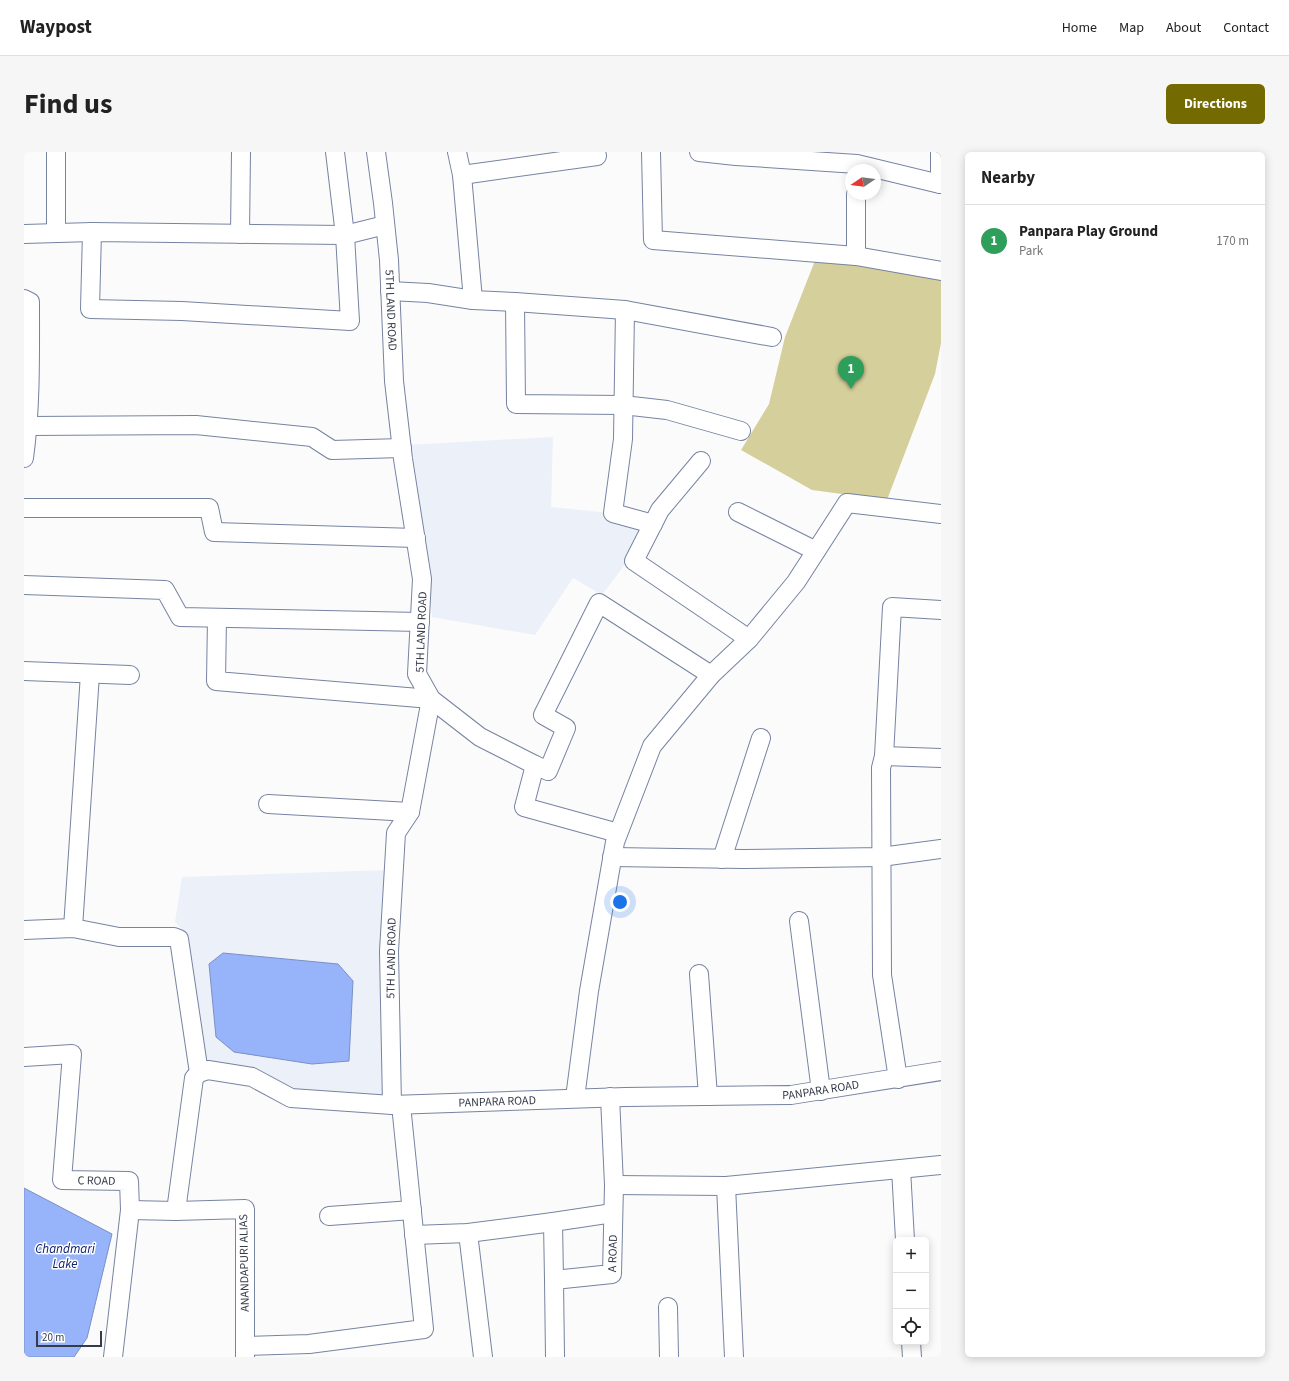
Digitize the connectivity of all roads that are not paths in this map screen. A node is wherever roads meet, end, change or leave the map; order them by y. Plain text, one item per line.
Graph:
1 (56, 152) edge
2 (241, 152) edge
3 (335, 152) edge
4 (376, 152) edge
5 (457, 152) edge
6 (596, 152) edge
7 (651, 152) edge
8 (699, 152) edge
9 (940, 152) edge
10 (736, 154) edge
11 (790, 156) edge
12 (857, 162) edge
13 (462, 174) junction
14 (940, 184) edge
15 (856, 200) edge
16 (385, 225) junction
17 (92, 232) junction
18 (56, 233) junction
19 (24, 234) edge
20 (240, 234) junction
21 (345, 234) junction
22 (856, 256) junction
23 (941, 271) edge
24 (390, 291) junction
25 (24, 299) edge
26 (473, 300) junction
27 (515, 302) junction
28 (625, 310) junction
29 (772, 337) dead end
30 (623, 405) junction
31 (28, 426) junction
32 (741, 431) dead end
33 (402, 448) junction
34 (24, 458) edge
35 (702, 461) dead end
36 (24, 508) edge
37 (738, 512) dead end
38 (941, 514) edge
39 (653, 524) junction
40 (416, 538) junction
41 (816, 551) junction
42 (24, 586) edge
43 (941, 610) edge
44 (217, 618) junction
45 (420, 622) junction
46 (749, 639) junction
47 (24, 671) edge
48 (90, 674) junction
49 (130, 675) dead end
50 (711, 675) junction
51 (431, 699) junction
52 (761, 738) dead end
53 (884, 756) junction
54 (941, 758) edge
55 (535, 765) junction
56 (268, 804) dead end
57 (410, 812) junction
58 (618, 833) junction
59 (941, 849) edge
60 (881, 857) junction
61 (612, 858) junction
62 (722, 859) junction
63 (799, 921) dead end
64 (73, 928) junction
65 (24, 930) edge
66 (699, 974) dead end
67 (24, 1057) edge
68 (941, 1071) edge
69 (199, 1074) junction
70 (898, 1079) junction
71 (822, 1091) junction
72 (708, 1096) junction
73 (610, 1097) junction
74 (575, 1098) junction
75 (397, 1105) junction
76 (941, 1165) edge
77 (901, 1168) junction
78 (614, 1184) junction
79 (726, 1186) junction
80 (130, 1210) junction
81 (412, 1210) junction
82 (176, 1211) junction
83 (613, 1213) junction
84 (329, 1216) dead end
85 (554, 1222) junction
86 (468, 1233) junction
87 (414, 1235) junction
88 (906, 1237) edge
89 (554, 1280) junction
90 (668, 1307) dead end
91 (911, 1345) edge
92 (245, 1351) edge
93 (113, 1357) edge
94 (483, 1357) edge
95 (555, 1357) edge
96 (669, 1357) edge
97 (734, 1357) edge
98 (912, 1357) edge

1 - 18 street
2 - 20 street
3 - 21 street
4 - 16 street, 5TH LAND ROAD
5 - 13 street
6 - 13 street
7 - 22 street
8 - 10 street
9 - 14 street
10 - 11 street
11 - 12 street
12 - 14 street
13 - 26 street
15 - 22 street
16 - 21 street
16 - 24 street, 5TH LAND ROAD
17 - 18 street
17 - 20 street
17 - 21 street
18 - 19 street
20 - 21 street
22 - 23 street
24 - 26 street
24 - 33 street, 5TH LAND ROAD
25 - 31 street
26 - 27 street
27 - 28 street
27 - 30 street
28 - 29 street
28 - 30 street
30 - 32 street
30 - 39 street
31 - 33 street
31 - 34 street
33 - 40 street, 5TH LAND ROAD
35 - 39 street
36 - 40 street
37 - 41 street
38 - 41 street
39 - 46 street
40 - 45 street, 5TH LAND ROAD
41 - 46 street
42 - 44 street
43 - 53 street
44 - 45 street
44 - 51 street
45 - 51 street, 5TH LAND ROAD
46 - 50 street
47 - 48 street
48 - 49 street
48 - 64 street
50 - 55 street
50 - 58 street
51 - 55 street
51 - 57 street, 5TH LAND ROAD
52 - 62 street
53 - 54 street
53 - 60 street
55 - 58 street
56 - 57 street
57 - 75 street, 5TH LAND ROAD
58 - 61 street
59 - 60 street
60 - 62 street
60 - 70 street
61 - 62 street
61 - 74 street
63 - 71 street
64 - 65 street
64 - 69 street
66 - 72 street
67 - 80 street, C ROAD
68 - 70 street, PANPARA ROAD
69 - 75 street, PANPARA ROAD
69 - 82 street
70 - 71 street, PANPARA ROAD
71 - 72 street, PANPARA ROAD
72 - 73 street, PANPARA ROAD
73 - 74 street, PANPARA ROAD
73 - 78 street, A ROAD
74 - 75 street, PANPARA ROAD
75 - 81 street, 5TH LAND ROAD
76 - 77 street
77 - 79 street
77 - 88 street
78 - 79 street
78 - 83 street, A ROAD
79 - 97 street
80 - 82 street, ANANDAPURI ALIAS
80 - 93 street, C ROAD
81 - 84 street
81 - 87 street, 5TH LAND ROAD
82 - 92 street, ANANDAPURI ALIAS
83 - 85 street
83 - 89 street, A ROAD
85 - 86 street
85 - 89 street
86 - 87 street
86 - 94 street
87 - 92 street, 5TH LAND ROAD
89 - 95 street
90 - 96 street
91 - 98 street

